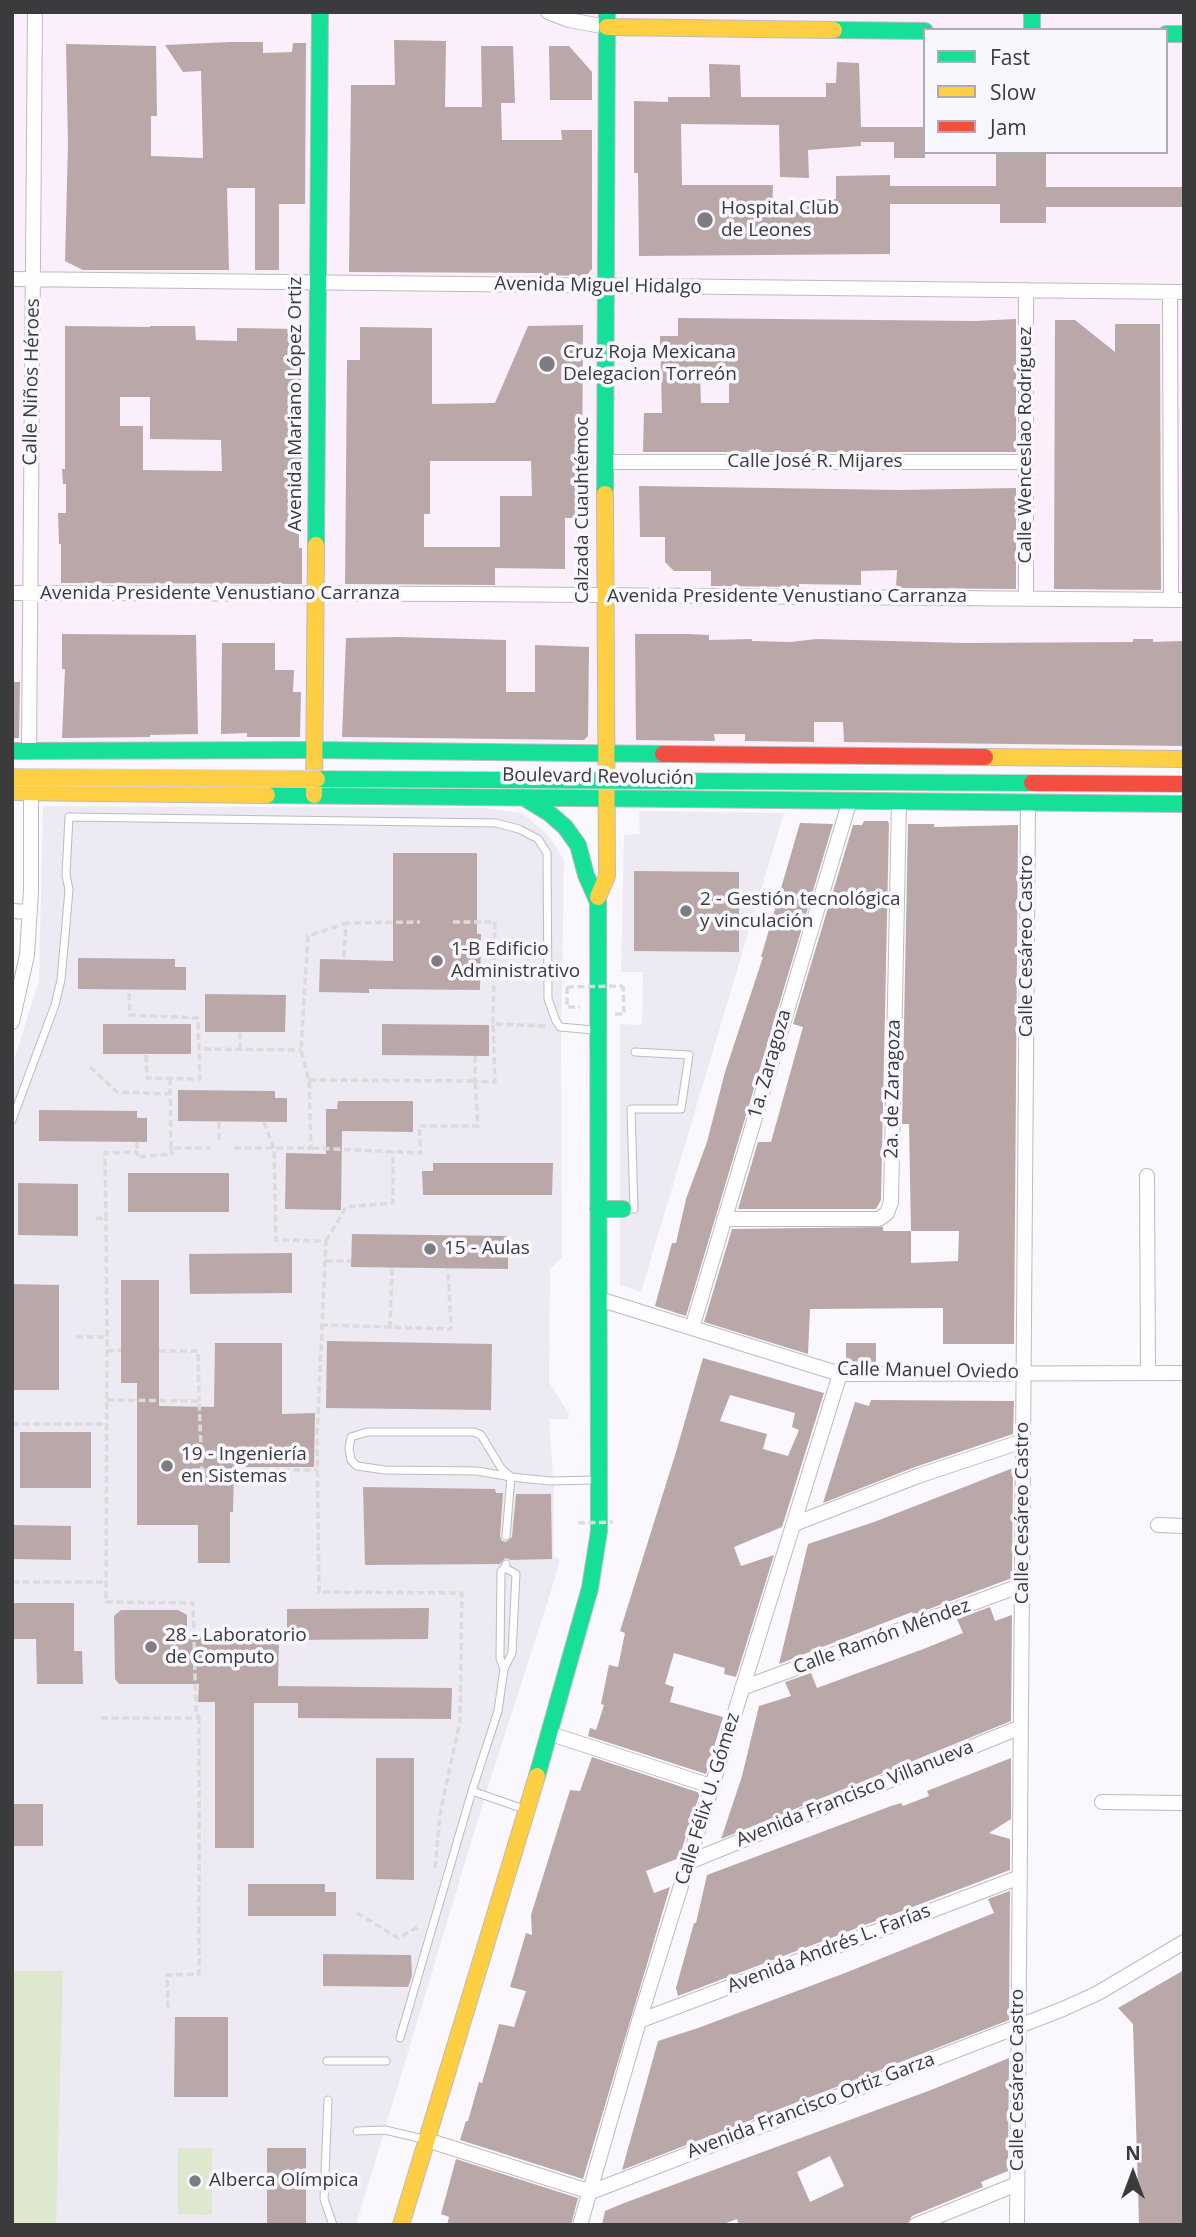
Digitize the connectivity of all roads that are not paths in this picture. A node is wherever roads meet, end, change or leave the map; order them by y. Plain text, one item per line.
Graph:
1 (35, 12) edge
2 (320, 12) edge
3 (548, 12) edge
4 (607, 19) edge
5 (923, 31) edge
6 (12, 279) edge
7 (33, 279) junction
8 (318, 281) junction
9 (605, 287) junction
10 (1027, 290) junction
11 (1177, 292) edge
12 (605, 462) junction
13 (1026, 462) junction
14 (12, 593) edge
15 (30, 593) junction
16 (316, 595) junction
17 (604, 595) junction
18 (1026, 599) junction
19 (1177, 600) edge
20 (314, 750) junction
21 (20, 751) edge
22 (607, 753) junction
23 (761, 755) junction
24 (1184, 759) edge
25 (12, 766) edge
26 (1184, 771) edge
27 (12, 777) edge
28 (1184, 784) edge
29 (12, 792) edge
30 (31, 793) junction
31 (314, 795) junction
32 (523, 797) junction
33 (607, 797) junction
34 (760, 799) junction
35 (850, 800) junction
36 (899, 801) junction
37 (1028, 802) junction
38 (1184, 804) edge
39 (597, 900) junction
40 (12, 911) edge
41 (30, 912) junction
42 (12, 1022) edge
43 (598, 1030) junction
44 (635, 1052) dead end
45 (12, 1121) edge
46 (1147, 1176) dead end
47 (598, 1209) junction
48 (622, 1209) joint
49 (724, 1219) junction
50 (599, 1300) junction
51 (692, 1328) junction
52 (1024, 1373) junction
53 (1148, 1373) junction
54 (1184, 1373) edge
55 (840, 1374) junction
56 (1023, 1441) junction
57 (511, 1477) junction
58 (600, 1479) junction
59 (794, 1524) junction
60 (1158, 1525) dead end
61 (1184, 1526) edge
62 (506, 1535) dead end
63 (1022, 1586) junction
64 (504, 1669) junction
65 (742, 1688) junction
66 (1021, 1727) junction
67 (548, 1733) junction
68 (711, 1786) junction
69 (472, 1791) junction
70 (1102, 1802) dead end
71 (1184, 1803) edge
72 (527, 1810) junction
73 (689, 1862) junction
74 (1020, 1877) junction
75 (1184, 1942) edge
76 (639, 2021) junction
77 (1018, 2027) junction
78 (400, 2038) dead end
79 (327, 2061) dead end
80 (386, 2061) dead end
81 (328, 2101) dead end
82 (357, 2131) dead end
83 (427, 2140) junction
84 (1017, 2184) junction
85 (591, 2192) junction
86 (333, 2225) edge
87 (401, 2225) edge
88 (580, 2225) edge
89 (916, 2225) edge
90 (1017, 2225) edge

1 - 7 street, Calle Niños Héroes
2 - 8 main road, Avenida Mariano López Ortiz
3 - 4 street
4 - 5 main road
4 - 9 main road, Calzada Cuauhtémoc
6 - 7 street, Avenida Miguel Hidalgo
7 - 8 street, Avenida Miguel Hidalgo
7 - 15 street, Calle Niños Héroes
8 - 9 street, Avenida Miguel Hidalgo
8 - 16 main road, Avenida Mariano López Ortiz
9 - 10 street, Avenida Miguel Hidalgo
9 - 12 main road, Calzada Cuauhtémoc
10 - 11 street, Avenida Miguel Hidalgo
10 - 13 street, Calle Wenceslao Rodríguez
11 - 19 street
12 - 13 street, Calle José R. Mijares
12 - 17 main road, Calzada Cuauhtémoc
13 - 18 street, Calle Wenceslao Rodríguez
14 - 15 street, Avenida Presidente Venustiano Carranza
15 - 16 street, Avenida Presidente Venustiano Carranza
15 - 21 street, Calle Niños Héroes
16 - 17 street, Avenida Presidente Venustiano Carranza
16 - 20 main road, Avenida Mariano López Ortiz
17 - 18 street, Avenida Presidente Venustiano Carranza
17 - 22 main road, Calzada Cuauhtémoc
18 - 19 street, Avenida Presidente Venustiano Carranza
20 - 21 main road
20 - 22 main road
20 - 31 main road, Avenida Mariano López Ortiz
22 - 23 main road
22 - 33 main road, Calzada Cuauhtémoc
23 - 24 main road
23 - 34 main road
25 - 26 main road, Boulevard Revolución
27 - 28 main road, Boulevard Revolución, bridge
29 - 30 main road, Boulevard Revolución
30 - 31 main road, Boulevard Revolución
30 - 41 street
31 - 32 main road, Boulevard Revolución
32 - 33 main road, Boulevard Revolución
32 - 39 main road
33 - 34 main road, Boulevard Revolución
33 - 39 main road, Calzada Cuauhtémoc
34 - 35 main road, Boulevard Revolución
35 - 36 main road, Boulevard Revolución
35 - 49 street, 1a. Zaragoza
36 - 37 main road, Boulevard Revolución
36 - 49 street, 2a. de Zaragoza
37 - 38 main road, Boulevard Revolución
37 - 52 street, Calle Cesáreo Castro
39 - 43 main road
40 - 41 street
41 - 42 street
43 - 45 lane
43 - 47 main road
44 - 48 lane
46 - 53 street
47 - 48 main road
47 - 50 main road
49 - 51 street, 1a. Zaragoza
50 - 51 street, Calle Manuel Oviedo
50 - 58 main road
51 - 55 street, Calle Manuel Oviedo
52 - 53 street, Calle Manuel Oviedo
52 - 55 street, Calle Manuel Oviedo
52 - 56 street, Calle Cesáreo Castro
53 - 54 street, Calle Manuel Oviedo
55 - 59 street, Calle Félix U. Gómez
56 - 59 street
56 - 63 street, Calle Cesáreo Castro
57 - 57 lane
57 - 58 lane
57 - 62 lane
58 - 67 main road
59 - 65 street, Calle Félix U. Gómez
60 - 61 street
63 - 65 street, Calle Ramón Méndez
63 - 66 street, Calle Cesáreo Castro
64 - 64 lane
64 - 69 lane
65 - 68 street, Calle Félix U. Gómez
66 - 73 street, Avenida Francisco Villanueva
66 - 74 street, Calle Cesáreo Castro
67 - 68 street
67 - 72 main road
68 - 73 street, Calle Félix U. Gómez
69 - 72 lane
69 - 78 lane
70 - 71 street
72 - 83 main road
73 - 76 street, Calle Félix U. Gómez
74 - 76 street, Avenida Andrés L. Farías
74 - 77 street, Calle Cesáreo Castro
75 - 77 street, Avenida Francisco Ortiz Garza
76 - 85 street, Calle Félix U. Gómez
77 - 84 street, Calle Cesáreo Castro
77 - 85 street, Avenida Francisco Ortiz Garza
79 - 80 lane
81 - 86 lane
82 - 83 lane
83 - 85 street
83 - 87 main road
84 - 89 street
84 - 90 street, Calle Cesáreo Castro
85 - 88 street, Calle Félix U. Gómez

